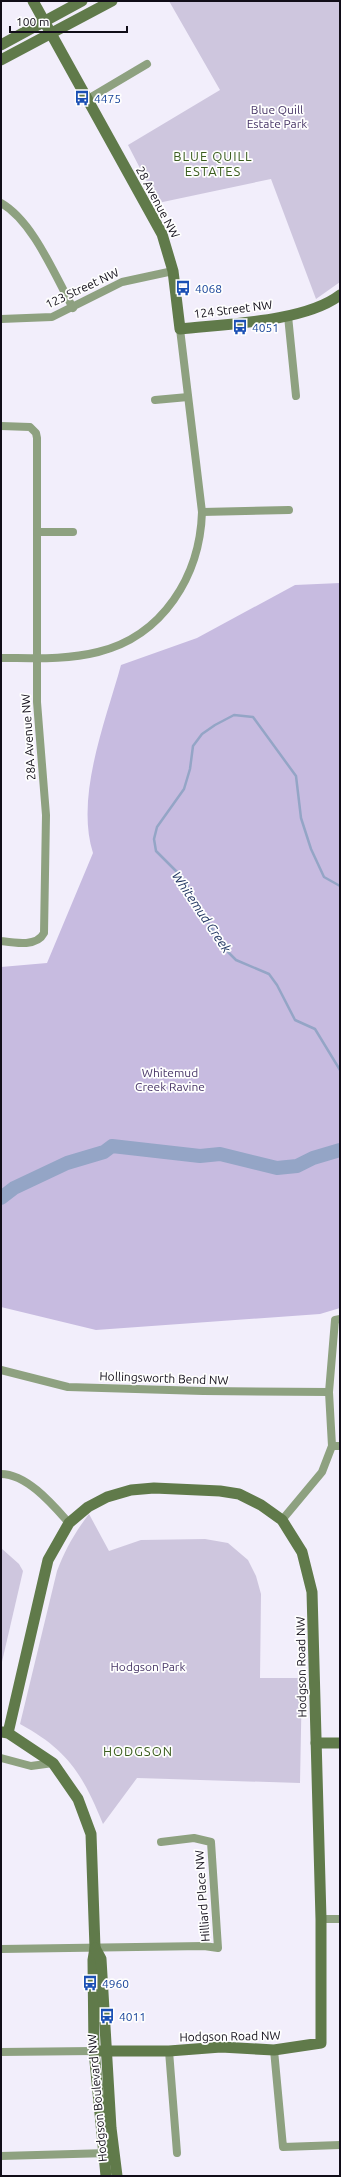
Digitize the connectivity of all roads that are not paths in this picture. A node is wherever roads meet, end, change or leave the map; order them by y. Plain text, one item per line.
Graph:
1 (32, 1) edge
2 (82, 1) edge
3 (112, 1) edge
4 (44, 22) junction
5 (51, 35) junction
6 (1, 45) edge
7 (1, 60) edge
8 (147, 64) dead end
9 (88, 99) junction
10 (1, 203) edge
11 (174, 271) junction
12 (340, 296) edge
13 (73, 308) junction
14 (288, 316) junction
15 (1, 319) edge
16 (180, 329) junction
17 (296, 396) dead end
18 (188, 397) junction
19 (155, 400) dead end
20 (1, 426) edge
21 (289, 510) dead end
22 (202, 512) junction
23 (37, 532) junction
24 (73, 532) dead end
25 (1, 658) edge
26 (36, 658) junction
27 (1, 941) edge
28 (340, 1318) edge
29 (1, 1370) edge
30 (329, 1392) junction
31 (336, 1437) edge
32 (336, 1446) edge
33 (1, 1474) edge
34 (282, 1520) junction
35 (69, 1523) junction
36 (4, 1733) edge
37 (316, 1743) junction
38 (340, 1743) edge
39 (1, 1758) edge
40 (53, 1763) junction
41 (161, 1842) dead end
42 (321, 1919) junction
43 (340, 1919) edge
44 (95, 1948) junction
45 (1, 1949) edge
46 (106, 2050) junction
47 (274, 2050) junction
48 (94, 2051) junction
49 (169, 2051) junction
50 (1, 2052) edge
51 (340, 2145) edge
52 (177, 2152) dead end
53 (108, 2153) junction
54 (1, 2156) edge
55 (106, 2176) edge
56 (117, 2176) edge

1 - 4 street, 28 Avenue NW
2 - 4 street
3 - 5 street
4 - 5 street, 28 Avenue NW
4 - 6 street
5 - 7 street
5 - 9 street, 28 Avenue NW
8 - 9 street
9 - 11 street, 28 Avenue NW
10 - 13 street
11 - 13 street, 123 Street NW
11 - 16 street, 28 Avenue NW
12 - 14 street, 124 Street NW
13 - 15 street, 123 Street NW
14 - 16 street, 124 Street NW
14 - 17 street, 124 Street NW
16 - 18 street, 28 Avenue NW
18 - 19 street
18 - 22 street, 28 Avenue NW
20 - 23 street, 28A Avenue NW
21 - 22 street
22 - 26 street, 28 Avenue NW
23 - 24 street
23 - 26 street, 28A Avenue NW
25 - 26 street, 28 Avenue NW
26 - 27 street, 28A Avenue NW
28 - 30 street
29 - 30 street, Hollingsworth Bend NW
30 - 31 street
31 - 32 street
32 - 34 street
33 - 35 street
34 - 35 street, Hodgson Road NW
34 - 37 street, Hodgson Road NW
35 - 36 street, Hodgson Road NW
36 - 40 street, Hodgson Boulevard NW
37 - 38 street
37 - 42 street, Hodgson Road NW
39 - 40 street
40 - 44 street, Hodgson Boulevard NW
41 - 44 street, Hilliard Place NW
42 - 43 street
42 - 47 street, Hodgson Road NW
44 - 45 street
44 - 46 street, Hodgson Boulevard NW
44 - 48 street, Hodgson Boulevard NW
46 - 48 street, Hodgson Road NW
46 - 49 street, Hodgson Road NW
46 - 53 street, Hodgson Boulevard NW
47 - 49 street, Hodgson Road NW
47 - 51 street
48 - 50 street
48 - 53 street, Hodgson Boulevard NW
49 - 52 street
53 - 54 street
53 - 55 street, Hodgson Boulevard NW
53 - 56 street, Hodgson Boulevard NW

